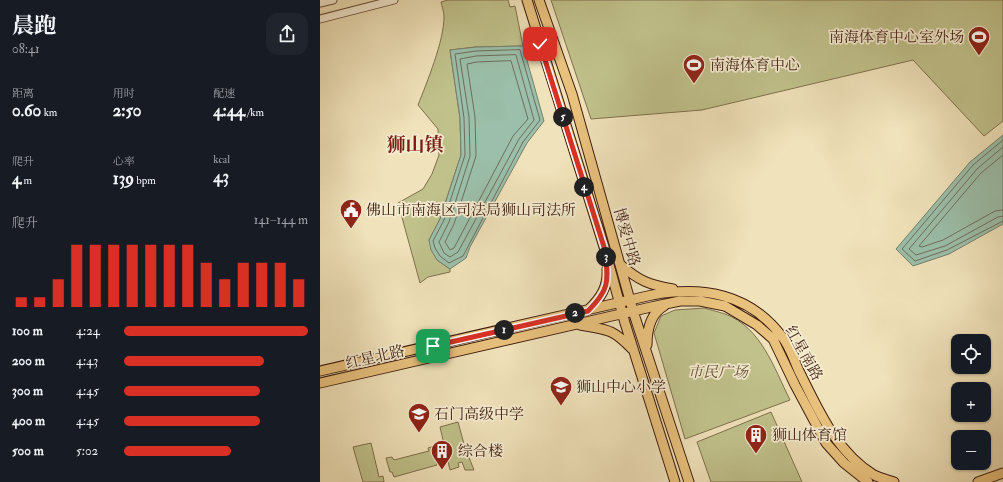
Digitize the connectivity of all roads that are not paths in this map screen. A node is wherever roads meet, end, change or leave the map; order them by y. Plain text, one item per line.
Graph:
1 (333, 0) edge
2 (394, 0) edge
3 (527, 0) edge
4 (539, 0) edge
5 (320, 3) edge
6 (320, 19) edge
7 (605, 250) junction
8 (621, 265) junction
9 (678, 290) junction
10 (631, 300) junction
11 (620, 303) junction
12 (667, 304) junction
13 (588, 311) junction
14 (633, 311) junction
15 (622, 314) junction
16 (575, 325) junction
17 (633, 350) junction
18 (648, 354) junction
19 (320, 371) edge
20 (320, 384) edge
21 (1003, 473) edge
22 (675, 482) edge
23 (689, 482) edge
24 (868, 482) edge
25 (894, 482) edge
26 (978, 482) edge

1 - 5 street
2 - 6 street
3 - 7 main road, 博爱中路
4 - 8 main road, 博爱中路
7 - 11 main road, 博爱中路
7 - 13 main road
8 - 9 main road
8 - 10 main road, 博爱中路
9 - 10 main road, 红星南路
9 - 25 main road, 红星南路
10 - 11 main road, 红星南路
10 - 14 main road, 博爱中路
11 - 13 main road, 红星南路
11 - 15 main road, 博爱中路
12 - 14 main road, 红星南路
12 - 18 main road
12 - 24 main road, 红星南路
13 - 19 main road, 红星北路
14 - 15 main road, 红星南路
14 - 18 main road, 博爱中路
15 - 16 main road, 红星北路
15 - 17 main road, 博爱中路
16 - 17 main road
16 - 20 main road, 红星北路
17 - 22 main road, 博爱中路
18 - 23 main road, 博爱中路
21 - 26 main road

